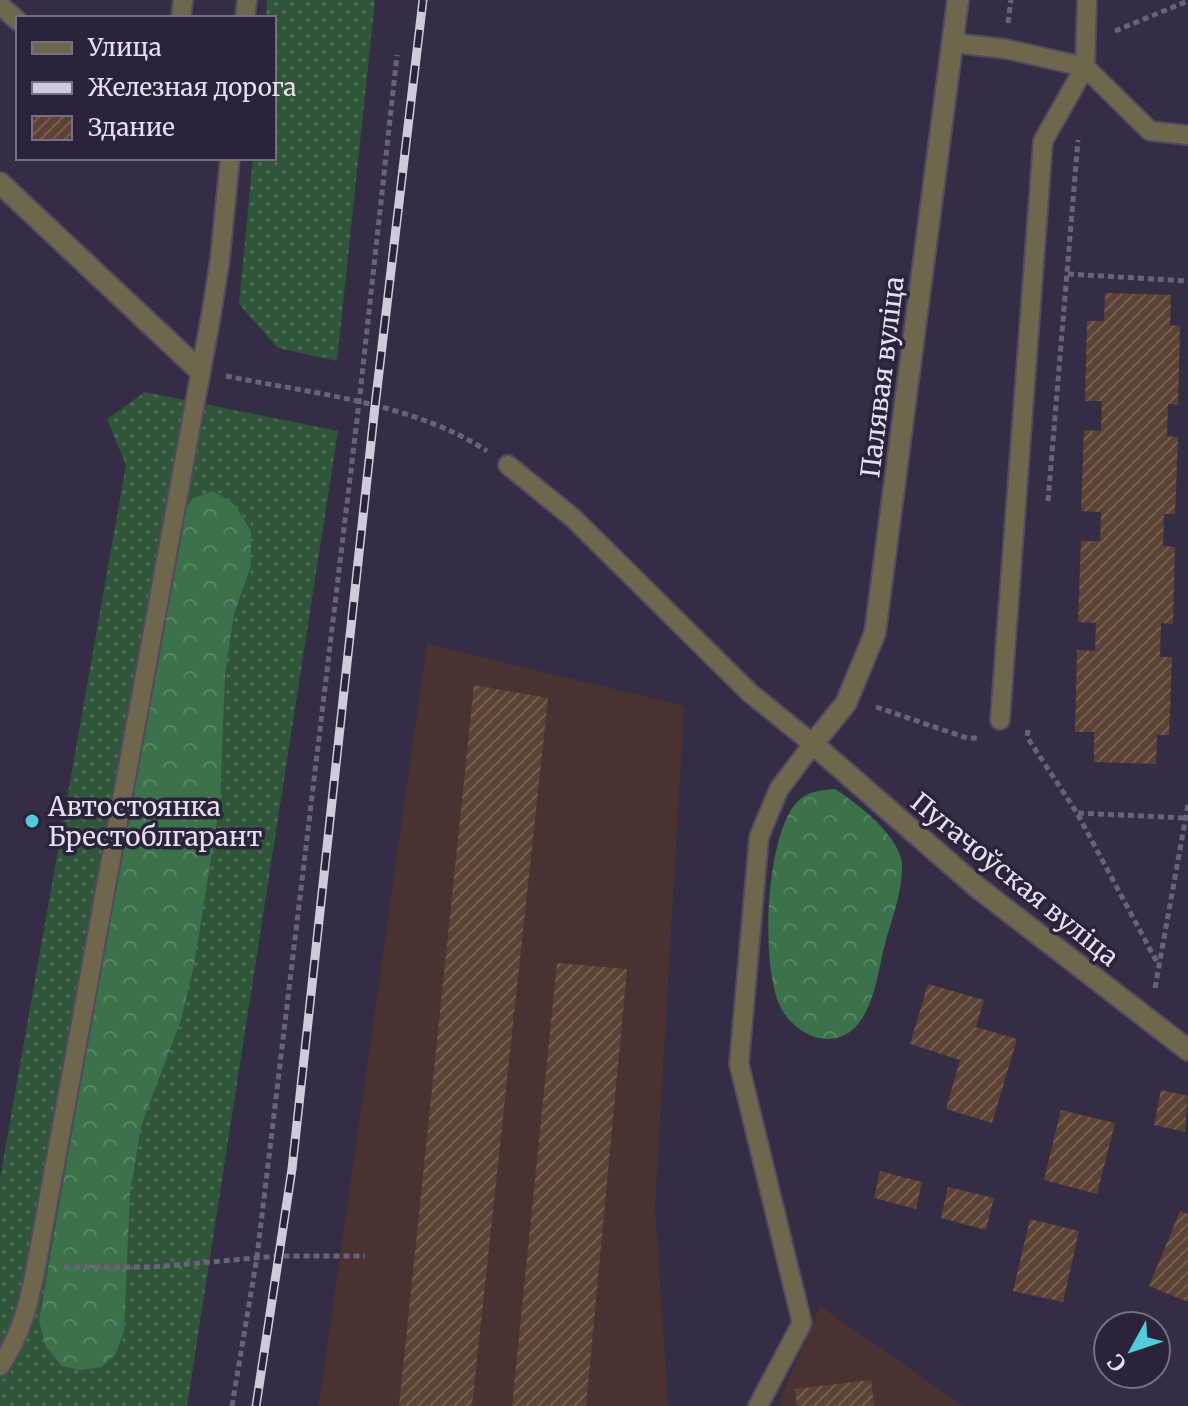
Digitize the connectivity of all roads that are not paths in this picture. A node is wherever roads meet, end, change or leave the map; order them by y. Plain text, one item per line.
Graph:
1 (958, 0) edge
2 (1087, 0) edge
3 (1, 3) edge
4 (16, 19) edge
5 (954, 43) junction
6 (1085, 67) junction
7 (1188, 135) edge
8 (230, 160) edge
9 (0, 183) edge
10 (199, 370) junction
11 (508, 465) road end
12 (1000, 720) dead end
13 (813, 744) junction
14 (1188, 1050) edge
15 (0, 1366) edge
16 (758, 1406) edge

1 - 5 street, Палявая вуліца
2 - 6 lane
3 - 4 lane
5 - 6 lane
5 - 13 street, Палявая вуліца
6 - 7 lane
6 - 12 lane
8 - 10 lane
9 - 10 street
10 - 15 lane
11 - 13 lane
13 - 14 street, Пугачоўская вуліца
13 - 16 lane

